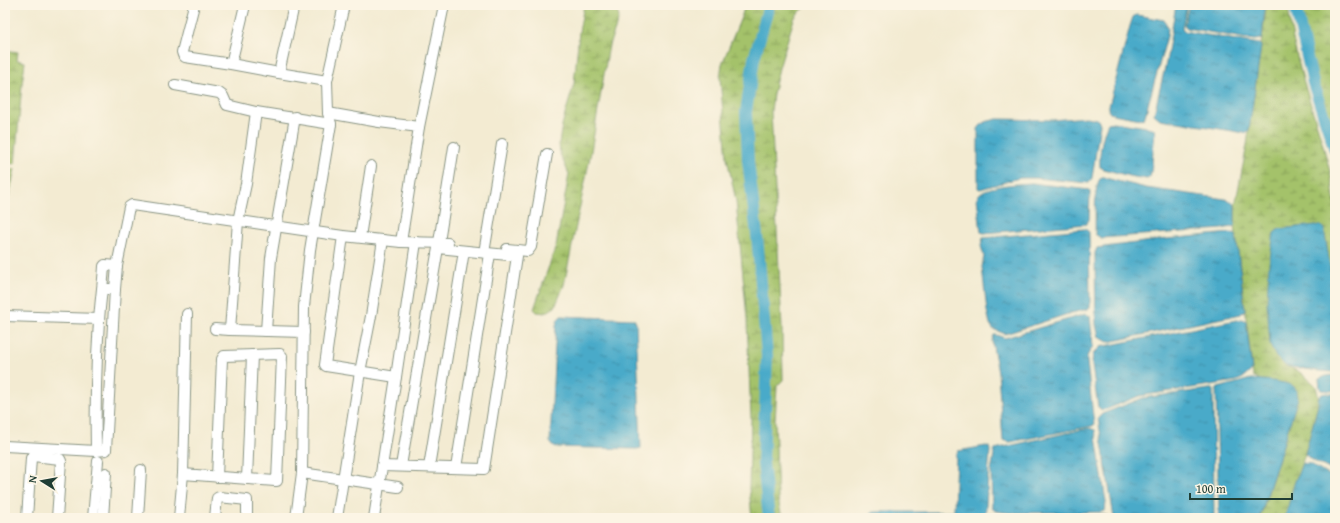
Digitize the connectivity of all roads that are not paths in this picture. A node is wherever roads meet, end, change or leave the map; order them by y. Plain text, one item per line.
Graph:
1 (194, 5) edge
2 (245, 5) edge
3 (294, 5) edge
4 (344, 5) edge
5 (444, 5) edge
6 (231, 64) junction
7 (279, 73) junction
8 (327, 81) junction
9 (175, 84) dead end
10 (256, 112) junction
11 (328, 113) junction
12 (295, 117) junction
13 (331, 124) junction
14 (419, 127) junction
15 (502, 144) dead end
16 (454, 147) dead end
17 (547, 154) dead end
18 (371, 166) dead end
19 (238, 221) junction
20 (276, 226) junction
21 (313, 232) junction
22 (343, 236) junction
23 (360, 237) junction
24 (383, 240) junction
25 (401, 242) junction
26 (416, 242) junction
27 (439, 242) junction
28 (488, 250) junction
29 (464, 251) junction
30 (108, 289) junction
31 (187, 314) dead end
32 (5, 316) edge
33 (99, 319) junction
34 (215, 329) dead end
35 (230, 330) junction
36 (266, 332) junction
37 (304, 332) junction
38 (252, 355) junction
39 (360, 372) junction
40 (396, 377) junction
41 (5, 446) edge
42 (97, 456) junction
43 (382, 466) junction
44 (401, 466) junction
45 (429, 467) junction
46 (456, 468) junction
47 (141, 470) dead end
48 (106, 473) dead end
49 (302, 473) junction
50 (183, 474) junction
51 (217, 477) junction
52 (344, 478) junction
53 (247, 479) junction
54 (379, 484) junction
55 (398, 487) dead end
56 (26, 518) edge
57 (57, 518) edge
58 (93, 518) edge
59 (103, 518) edge
60 (138, 518) edge
61 (179, 518) edge
62 (215, 518) edge
63 (247, 518) edge
64 (296, 518) edge
65 (337, 518) edge
66 (374, 518) edge

1 - 6 street
2 - 6 street
3 - 7 street
4 - 8 street
5 - 14 street
6 - 7 street
7 - 8 street
8 - 11 street
9 - 10 street
10 - 12 street
10 - 19 street
11 - 13 street
11 - 14 street
12 - 13 street
12 - 20 street
13 - 21 street
14 - 25 street
15 - 28 street
16 - 27 street
17 - 28 street
18 - 23 street
19 - 20 street
19 - 30 street
19 - 35 street
20 - 21 street
20 - 36 street
21 - 22 street
21 - 37 street
22 - 23 street
22 - 39 street
23 - 24 street
24 - 25 street
24 - 39 street
25 - 26 street
26 - 27 street
26 - 40 street
27 - 28 street
28 - 29 street
28 - 46 street
28 - 46 street
29 - 44 street
29 - 45 street
30 - 33 street
30 - 42 street
31 - 50 street
32 - 33 street
33 - 42 street
34 - 35 street
35 - 36 street
36 - 37 street
37 - 49 street
38 - 51 street
38 - 53 street
38 - 53 street
39 - 40 street
39 - 52 street
40 - 43 street
41 - 42 street
42 - 58 street
43 - 44 street
43 - 54 street
44 - 45 street
45 - 46 street
47 - 60 street
48 - 59 street
49 - 52 street
49 - 64 street
50 - 51 street
50 - 61 street
51 - 53 street
52 - 54 street
52 - 65 street
54 - 55 street
54 - 66 street
56 - 57 street
62 - 63 street

